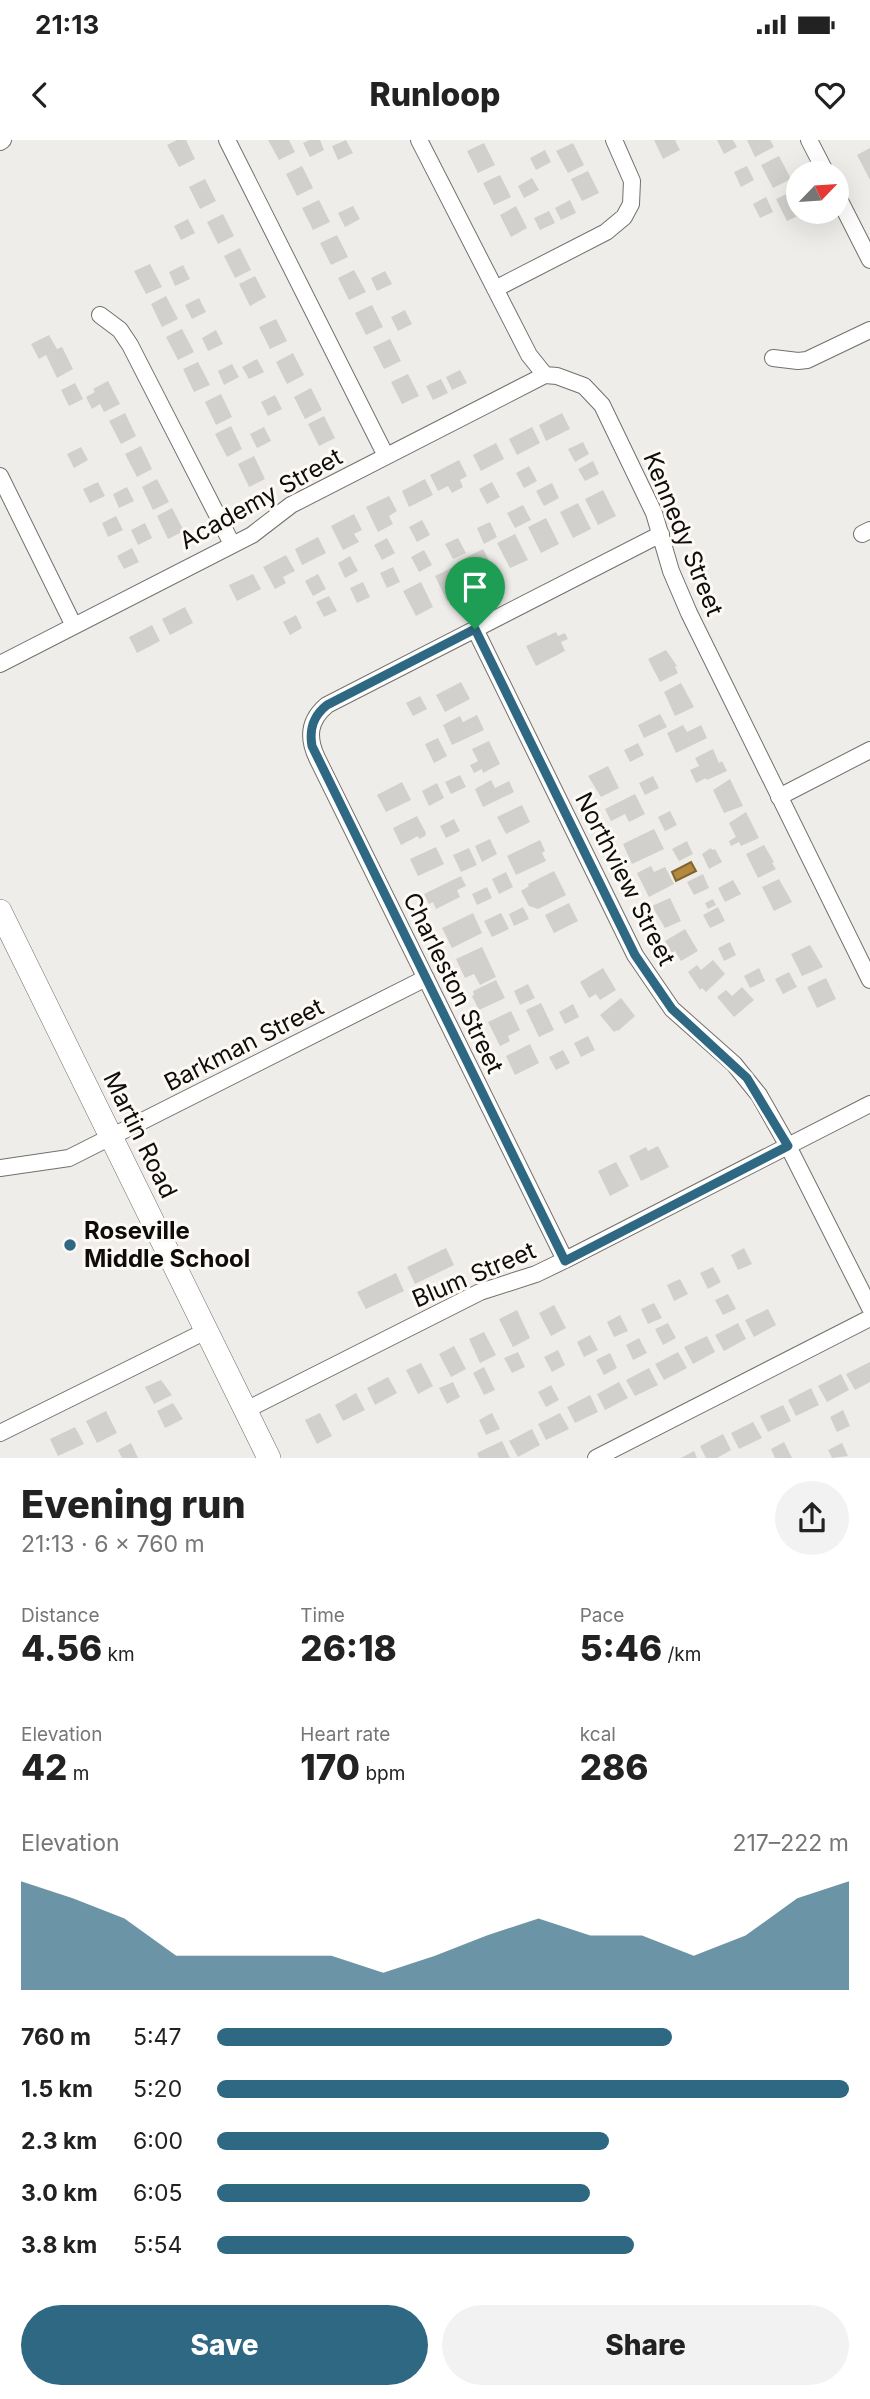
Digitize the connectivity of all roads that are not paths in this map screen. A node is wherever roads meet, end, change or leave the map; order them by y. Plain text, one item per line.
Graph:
1 (227, 140) edge
2 (419, 140) edge
3 (614, 140) edge
4 (809, 140) edge
5 (820, 161) edge
6 (849, 219) edge
7 (870, 260) edge
8 (495, 289) junction
9 (100, 315) dead end
10 (870, 330) edge
11 (773, 358) dead end
12 (545, 375) junction
13 (386, 456) junction
14 (0, 476) edge
15 (661, 534) junction
16 (232, 544) junction
17 (74, 626) junction
18 (475, 629) junction
19 (0, 664) edge
20 (870, 750) edge
21 (779, 797) junction
22 (0, 911) edge
23 (426, 978) junction
24 (870, 980) edge
25 (870, 1104) edge
26 (112, 1138) junction
27 (788, 1146) junction
28 (0, 1168) edge
29 (565, 1261) junction
30 (870, 1308) edge
31 (870, 1318) edge
32 (206, 1331) junction
33 (246, 1410) junction
34 (0, 1433) edge
35 (269, 1458) edge
36 (596, 1458) edge

1 - 13 street
2 - 8 street
3 - 8 street
4 - 5 street
6 - 7 street
8 - 12 street
9 - 16 street
10 - 11 street
12 - 13 street, Academy Street
12 - 15 street, Kennedy Street
13 - 16 street, Academy Street
14 - 17 street
15 - 18 street
15 - 21 street, Kennedy Street
16 - 17 street, Academy Street
17 - 19 street, Academy Street
18 - 23 street, Charleston Street
18 - 27 street, Northview Street
20 - 21 street
21 - 24 street, Kennedy Street
22 - 26 street, Martin Road
23 - 26 street, Barkman Street
23 - 29 street, Charleston Street
25 - 27 street, Blum Street
26 - 28 street, Barkman Street
26 - 32 street, Martin Road
27 - 29 street, Blum Street
27 - 30 street, Northview Street
29 - 33 street, Blum Street
31 - 36 street
32 - 33 street, Martin Road
32 - 34 street
33 - 35 street, Martin Road

